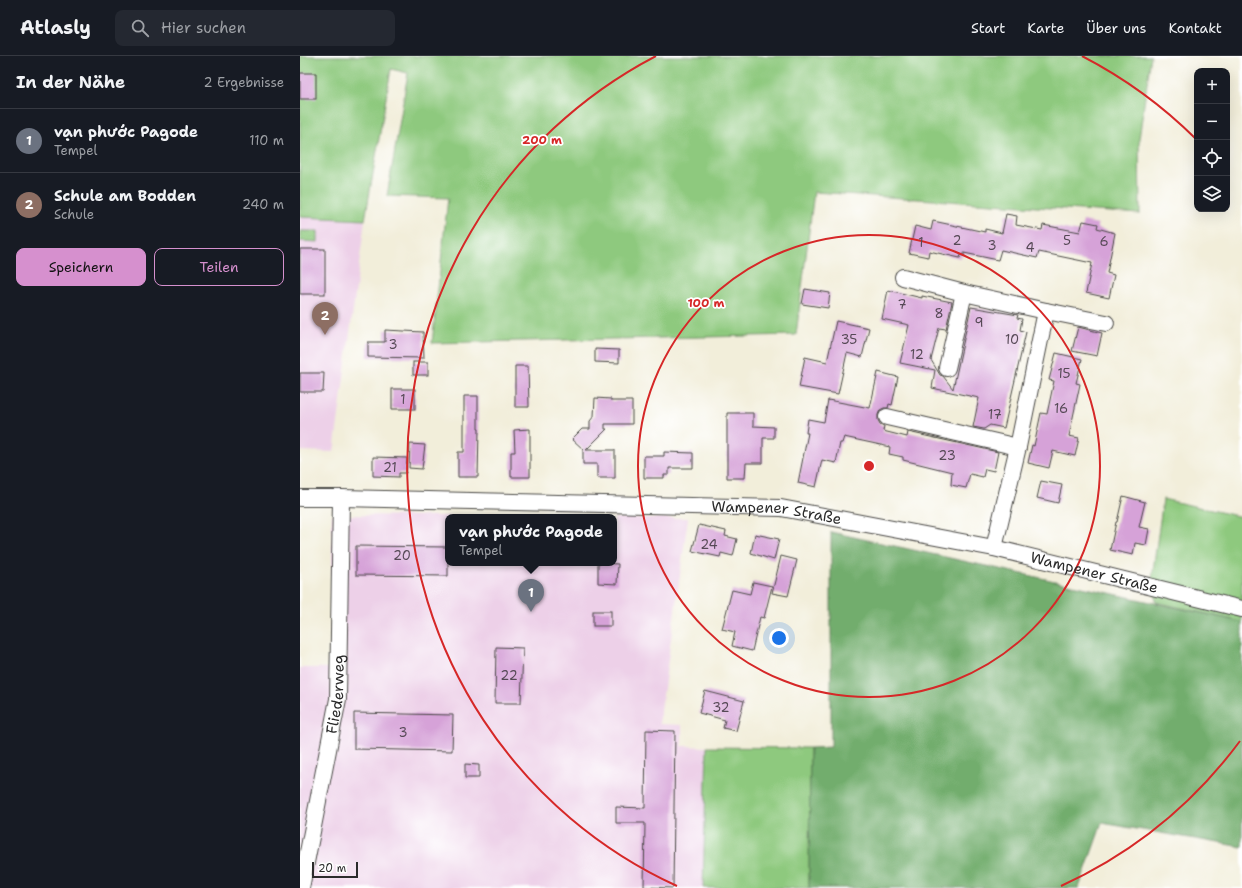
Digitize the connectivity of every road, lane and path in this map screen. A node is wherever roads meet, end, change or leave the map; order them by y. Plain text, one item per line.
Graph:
1 (903, 277) dead end
2 (964, 293) junction
3 (1046, 311) junction
4 (1106, 323) dead end
5 (947, 368) dead end
6 (887, 417) dead end
7 (1018, 447) junction
8 (300, 498) edge
9 (341, 498) junction
10 (994, 548) junction
11 (1242, 609) edge
12 (301, 888) edge

1 - 2 street
2 - 3 street
2 - 5 street
3 - 4 street
3 - 7 street
6 - 7 street
7 - 10 street
8 - 9 street, Wampener Straße
9 - 10 street, Wampener Straße
9 - 12 street, Fliederweg
10 - 11 street, Wampener Straße

